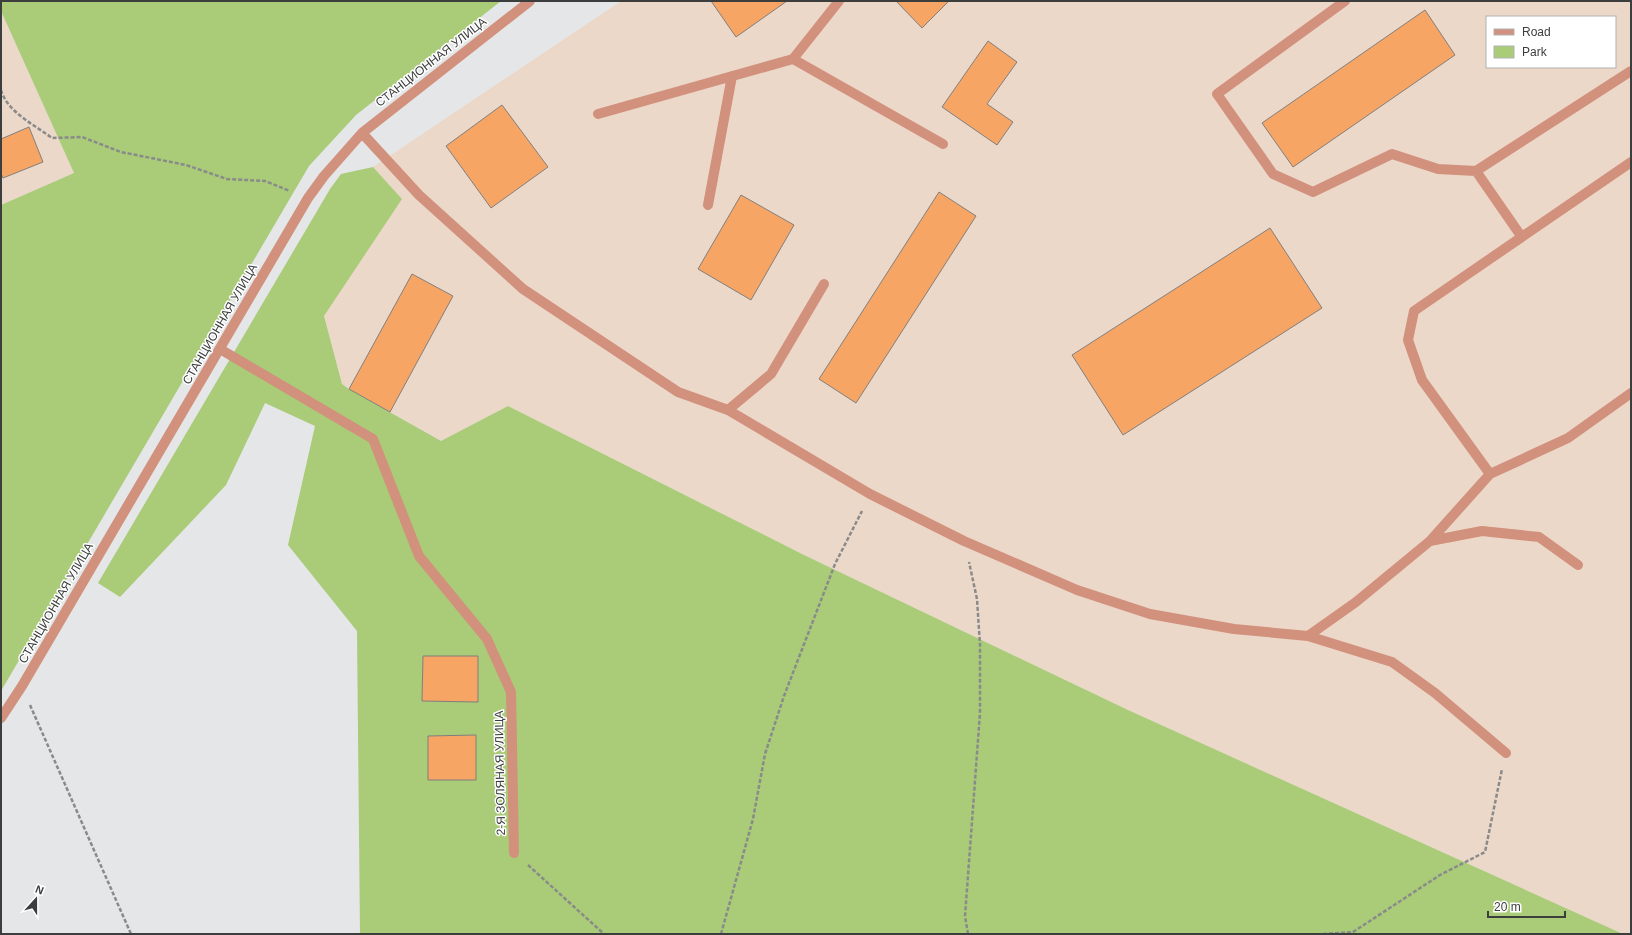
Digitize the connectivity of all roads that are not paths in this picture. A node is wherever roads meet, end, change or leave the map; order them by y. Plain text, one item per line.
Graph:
1 (530, 1) edge
2 (839, 1) edge
3 (1345, 1) edge
4 (793, 59) junction
5 (1631, 71) edge
6 (732, 76) junction
7 (598, 114) dead end
8 (362, 133) junction
9 (943, 144) dead end
10 (1631, 162) edge
11 (1476, 171) junction
12 (708, 205) dead end
13 (1521, 236) junction
14 (824, 284) dead end
15 (220, 349) junction
16 (1631, 392) edge
17 (728, 410) junction
18 (1490, 474) junction
19 (1430, 541) junction
20 (1578, 565) dead end
21 (1308, 636) junction
22 (1, 718) edge
23 (1506, 753) road end
24 (514, 853) road end

1 - 8 street, СТАНЦИОННАЯ УЛИЦА
2 - 4 street
3 - 11 street
4 - 6 street
4 - 9 street
5 - 11 street
6 - 7 street
6 - 12 street
8 - 15 street, СТАНЦИОННАЯ УЛИЦА
8 - 17 street
10 - 13 street
11 - 13 street
13 - 18 street
14 - 17 street
15 - 22 street, СТАНЦИОННАЯ УЛИЦА
15 - 24 street, 2-Я ЗОЛЯНАЯ УЛИЦА
16 - 18 street
17 - 21 street
18 - 19 street
19 - 20 street
19 - 21 street
21 - 23 street

